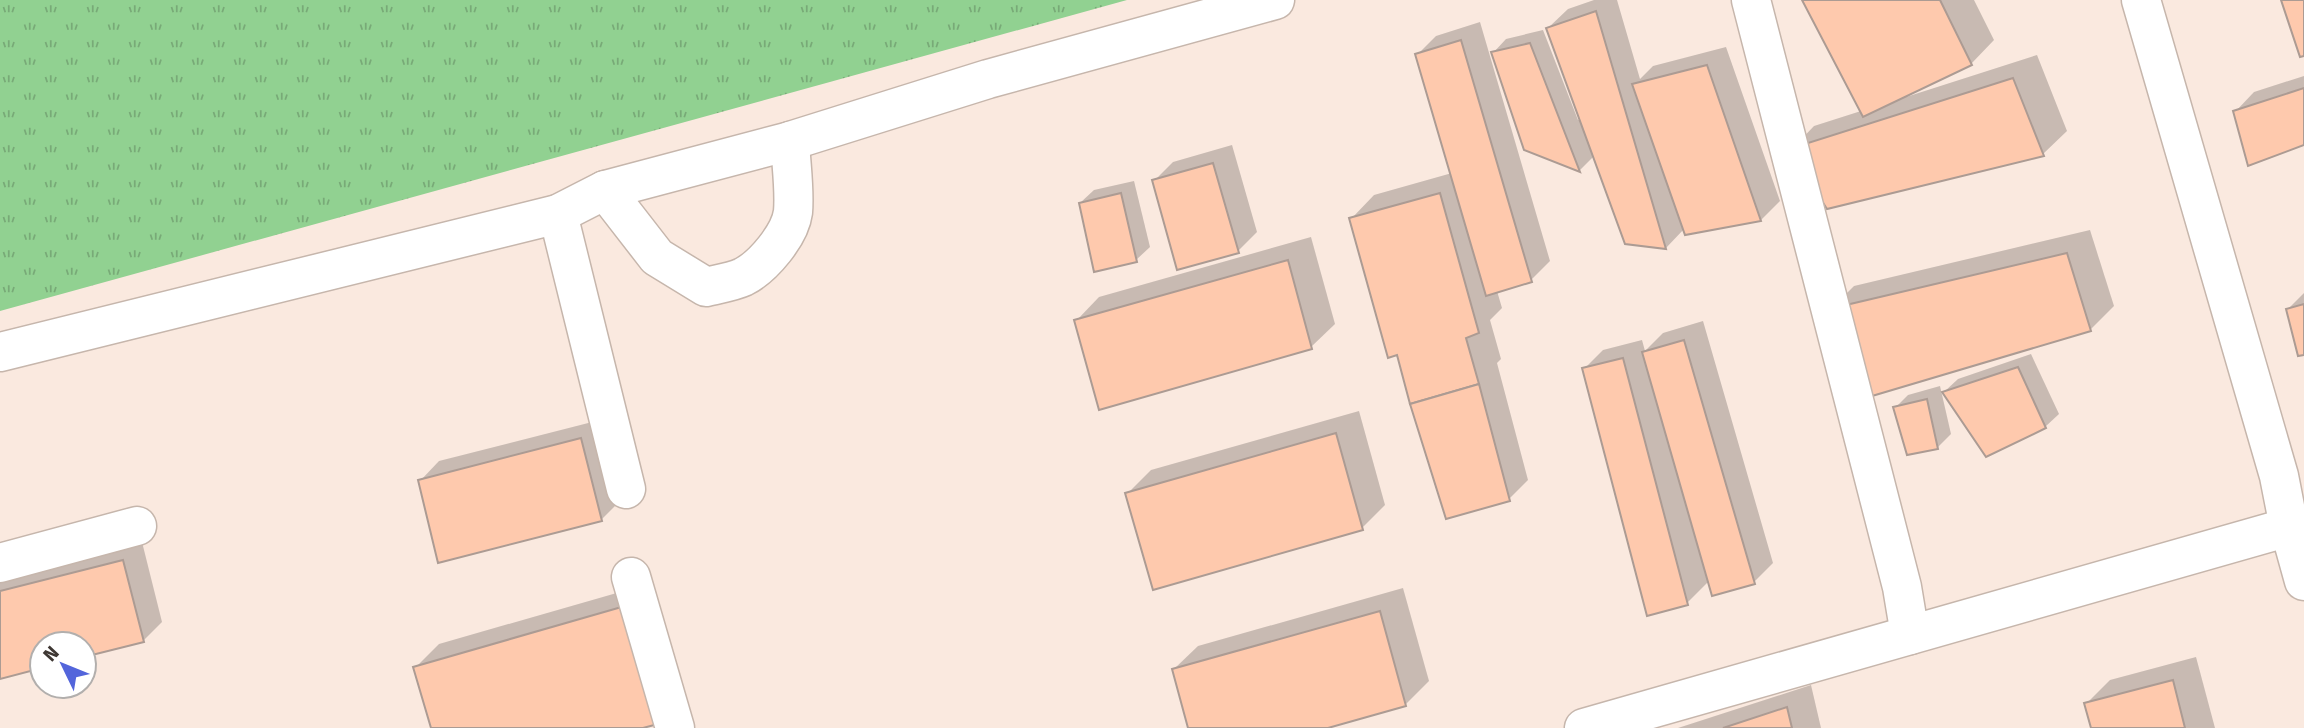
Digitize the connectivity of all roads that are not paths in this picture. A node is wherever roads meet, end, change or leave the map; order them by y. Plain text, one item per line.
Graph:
1 (1275, 0) edge
2 (1751, 0) edge
3 (2141, 0) edge
4 (790, 141) junction
5 (605, 190) junction
6 (558, 214) junction
7 (0, 352) edge
8 (626, 489) dead end
9 (136, 526) dead end
10 (2289, 527) junction
11 (0, 563) edge
12 (631, 577) dead end
13 (2304, 581) edge
14 (1910, 635) junction
15 (675, 728) edge
16 (1584, 728) edge

1 - 4 lane
2 - 14 lane
3 - 10 lane
4 - 5 lane
4 - 5 lane
5 - 6 lane
6 - 7 lane
6 - 8 lane
9 - 11 lane
10 - 13 lane
10 - 14 lane
12 - 15 lane
14 - 16 lane

